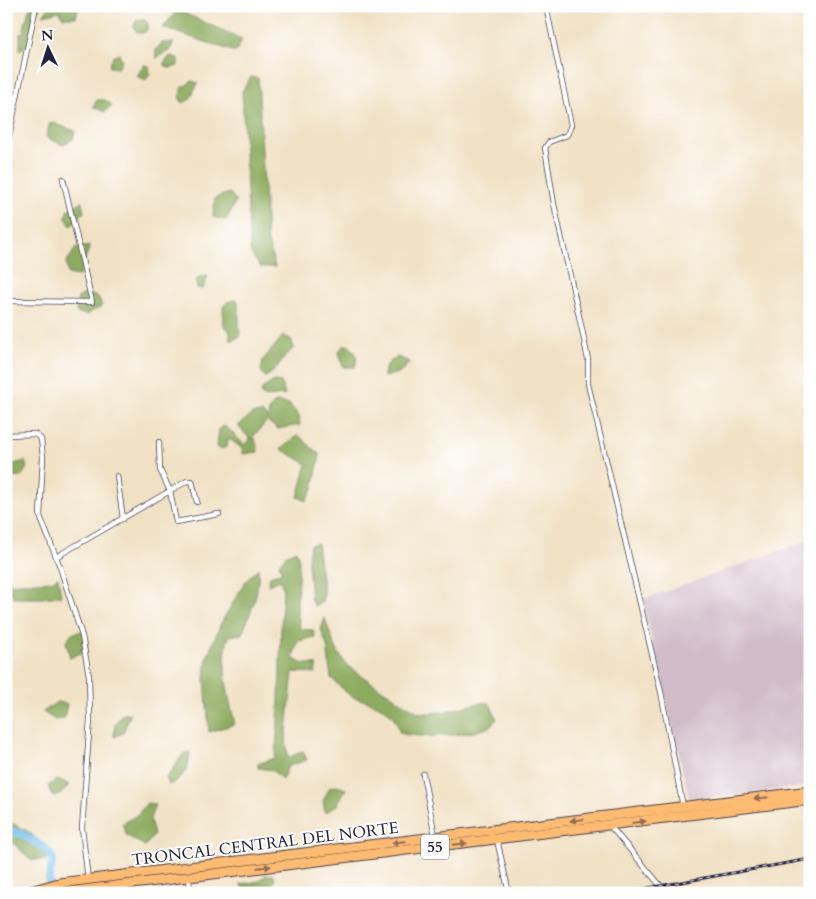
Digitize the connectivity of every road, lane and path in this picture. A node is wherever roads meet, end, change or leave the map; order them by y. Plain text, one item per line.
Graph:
1 (36, 6) edge
2 (546, 6) edge
3 (6, 151) edge
4 (63, 179) dead end
5 (6, 302) edge
6 (6, 435) edge
7 (159, 442) dead end
8 (117, 476) dead end
9 (170, 491) junction
10 (197, 502) dead end
11 (219, 514) dead end
12 (123, 519) junction
13 (56, 557) junction
14 (422, 774) dead end
15 (810, 791) edge
16 (810, 800) edge
17 (683, 807) junction
18 (610, 826) junction
19 (435, 838) junction
20 (497, 840) junction
21 (189, 876) junction
22 (88, 880) junction
23 (59, 890) edge
24 (667, 892) edge
25 (23, 893) edge
26 (190, 893) edge
27 (509, 893) edge
28 (653, 893) edge

1 - 3 street
2 - 17 street
4 - 5 street
6 - 13 street
7 - 9 street
8 - 12 street
9 - 10 street
9 - 11 street
9 - 12 street
12 - 13 street
13 - 22 street
14 - 19 street
15 -> 17 highway, TRONCAL CENTRAL DEL NORTE / 55
18 -> 16 highway, TRONCAL CENTRAL DEL NORTE / 55
17 -> 19 highway, TRONCAL CENTRAL DEL NORTE / 55
18 - 20 highway, TRONCAL CENTRAL DEL NORTE / 55
18 - 24 street
19 -> 22 highway, TRONCAL CENTRAL DEL NORTE / 55
21 -> 20 highway, TRONCAL CENTRAL DEL NORTE / 55
20 - 27 street
21 - 23 highway, TRONCAL CENTRAL DEL NORTE / 55
21 - 26 street
22 - 23 highway, TRONCAL CENTRAL DEL NORTE / 55
23 - 25 highway, TRONCAL CENTRAL DEL NORTE / 55
24 - 28 street

